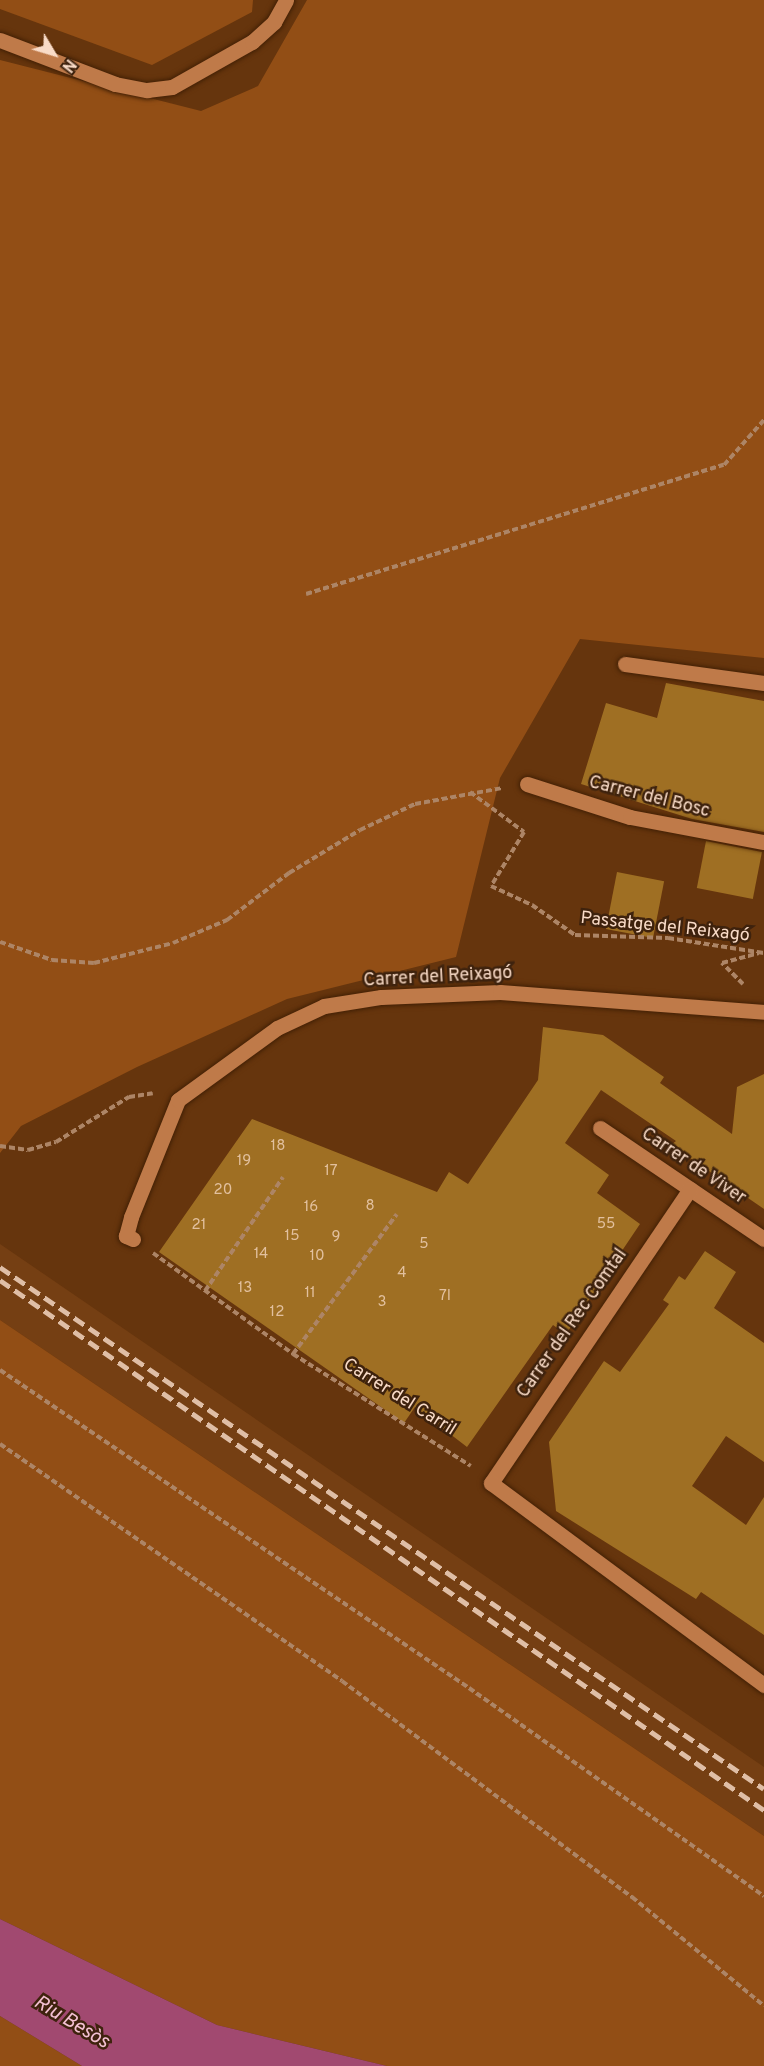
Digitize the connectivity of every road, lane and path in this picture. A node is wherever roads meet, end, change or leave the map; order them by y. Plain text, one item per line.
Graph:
1 (286, 0) edge
2 (0, 40) edge
3 (764, 420) edge
4 (306, 594) dead end
5 (625, 664) dead end
6 (764, 683) edge
7 (527, 784) joint
8 (470, 792) junction
9 (764, 842) edge
10 (0, 942) edge
11 (762, 952) edge
12 (752, 992) dead end
13 (764, 1012) edge
14 (156, 1092) dead end
15 (600, 1128) dead end
16 (0, 1146) edge
17 (283, 1177) dead end
18 (690, 1189) junction
19 (397, 1214) dead end
20 (133, 1239) joint
21 (764, 1239) edge
22 (205, 1291) junction
23 (293, 1354) junction
24 (0, 1370) edge
25 (0, 1444) edge
26 (490, 1483) junction
27 (764, 1685) edge
28 (764, 1896) edge
29 (764, 2006) edge

1 - 2 street
3 - 4 path
5 - 6 street
7 - 8 path
7 - 9 street, Carrer del Bosc
8 - 10 path
8 - 11 path, Passatge del Reixagó
11 - 12 path
13 - 20 street, Carrer del Reixagó
14 - 16 path
15 - 18 street, Carrer de Viver
17 - 22 path
18 - 21 street, Carrer de Viver
18 - 26 street, Carrer del Rec Comtal
19 - 23 path
20 - 22 path, Carrer del Carril
22 - 23 path, Carrer del Carril
23 - 26 path, Carrer del Carril
24 - 28 path
25 - 29 path
26 - 27 street

